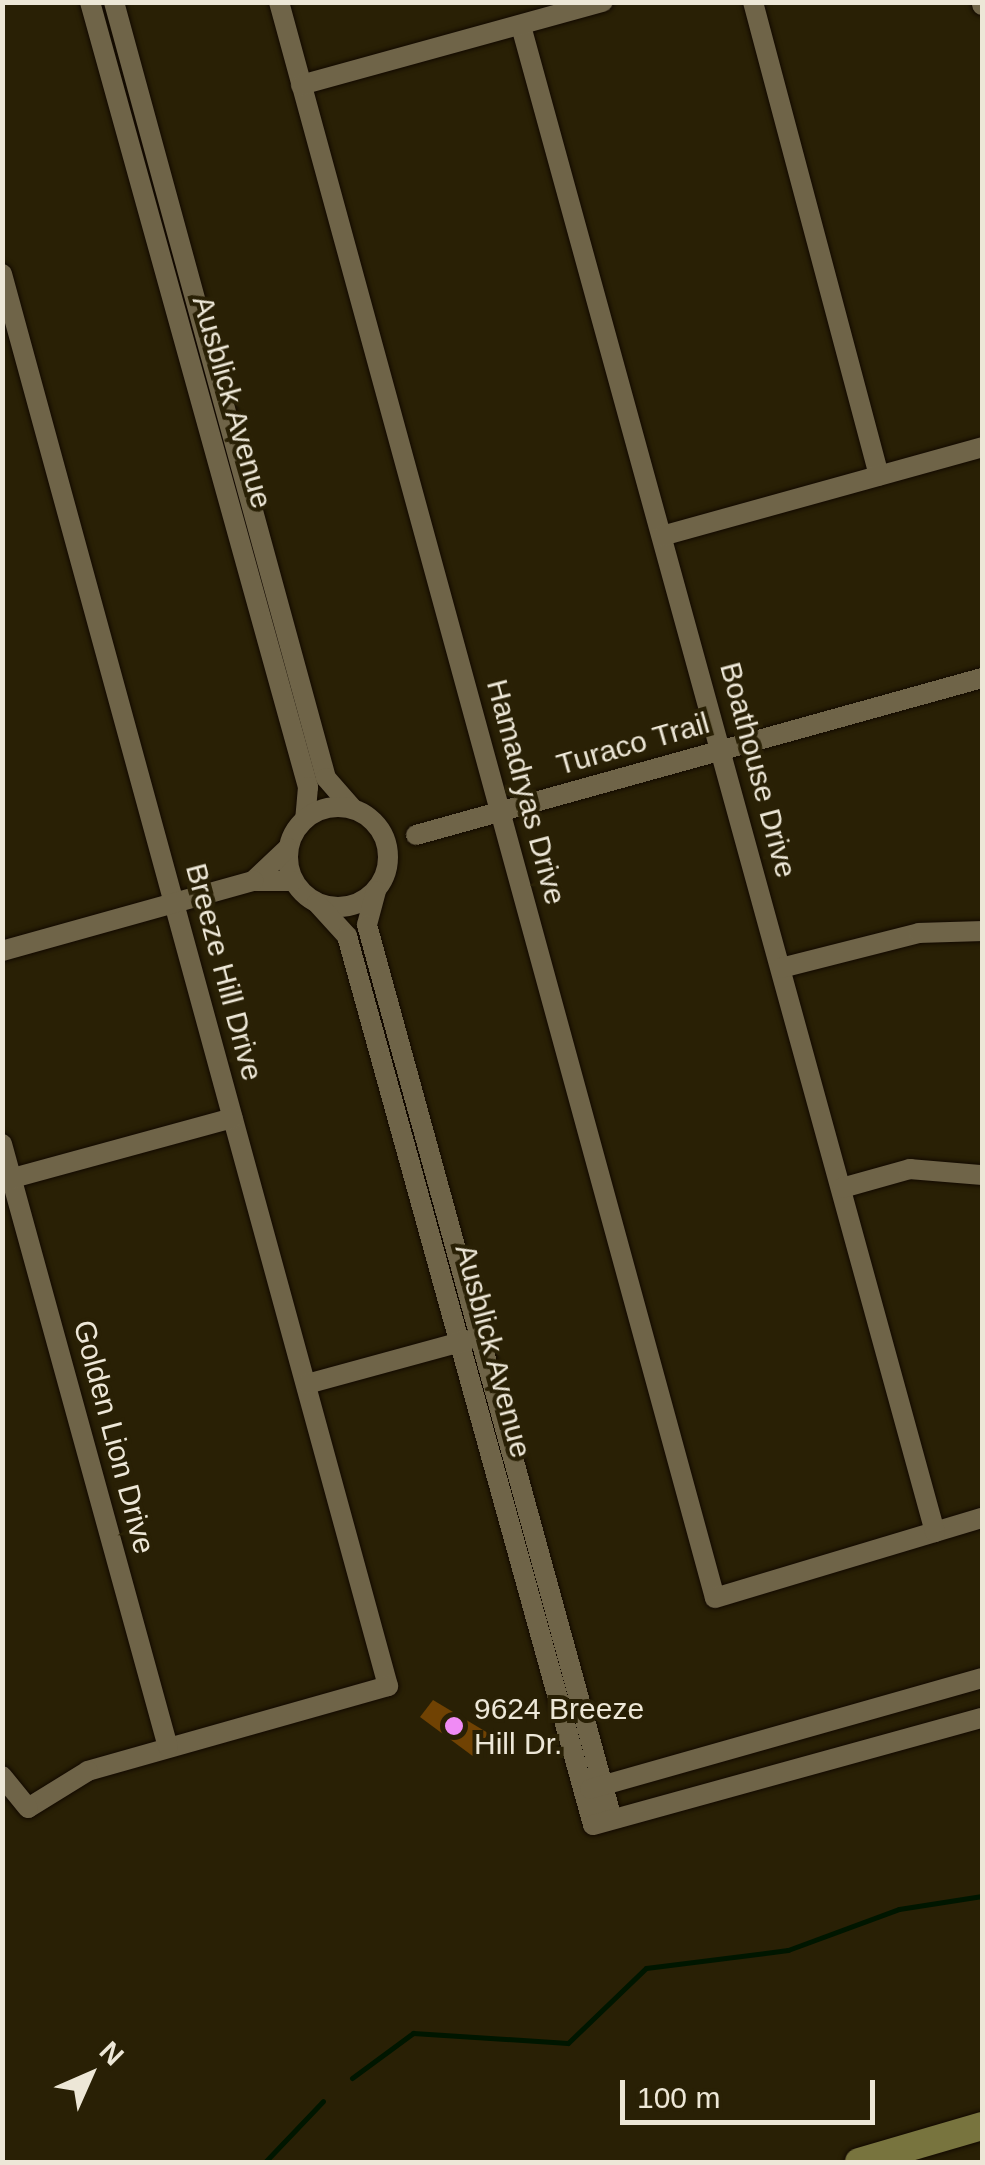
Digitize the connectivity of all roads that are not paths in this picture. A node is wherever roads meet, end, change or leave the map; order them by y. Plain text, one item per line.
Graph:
1 (90, 2) edge
2 (114, 2) edge
3 (279, 2) edge
4 (603, 2) edge
5 (753, 2) edge
6 (521, 26) junction
7 (301, 85) junction
8 (2, 274) edge
9 (982, 447) edge
10 (878, 476) junction
11 (662, 536) junction
12 (982, 678) edge
13 (721, 750) junction
14 (353, 809) junction
15 (500, 812) junction
16 (305, 819) junction
17 (380, 829) junction
18 (416, 835) junction
19 (288, 848) junction
20 (388, 861) junction
21 (253, 881) junction
22 (293, 881) junction
23 (376, 890) junction
24 (174, 903) junction
25 (316, 903) junction
26 (982, 931) edge
27 (2, 950) edge
28 (781, 968) junction
29 (233, 1118) junction
30 (2, 1144) edge
31 (982, 1175) edge
32 (7, 1179) edge
33 (842, 1188) junction
34 (470, 1339) junction
35 (307, 1384) junction
36 (982, 1518) edge
37 (935, 1532) junction
38 (982, 1678) edge
39 (982, 1718) edge
40 (168, 1747) junction
41 (2, 1776) edge
42 (593, 1788) junction
43 (982, 2126) edge
44 (860, 2162) edge

1 - 16 street, Ausblick Avenue
2 - 14 street, Ausblick Avenue
3 - 7 street, Hamadryas Drive
4 - 6 street
5 - 10 street
6 - 7 street
6 - 11 street, Boathouse Drive
7 - 15 street, Hamadryas Drive
8 - 24 street, Breeze Hill Drive
9 - 10 street
10 - 11 street
11 - 13 street, Boathouse Drive
12 - 13 street, Turaco Trail
13 - 15 street, Turaco Trail
13 - 28 street, Boathouse Drive
14 - 16 street
14 - 17 street
15 - 18 street, Turaco Trail
15 - 37 street, Hamadryas Drive
16 - 19 street
17 - 18 street, Turaco Trail
17 - 20 street
18 - 20 street, Turaco Trail
19 - 21 street
19 - 22 street
20 - 23 street
21 - 22 street
21 - 24 street
22 - 25 street
23 - 25 street
23 - 34 street, Ausblick Avenue
24 - 27 street
24 - 29 street, Breeze Hill Drive
25 - 34 street, Ausblick Avenue
26 - 28 street
28 - 33 street, Boathouse Drive
29 - 32 street
29 - 35 street, Breeze Hill Drive
30 - 32 street, Golden Lion Drive
31 - 33 street
32 - 40 street, Golden Lion Drive
33 - 37 street, Boathouse Drive
34 - 35 street
34 - 42 street, Ausblick Avenue
35 - 40 street, Breeze Hill Drive
36 - 37 street
38 - 42 street
39 - 42 street, Ausblick Avenue
40 - 41 street
43 - 44 main road

